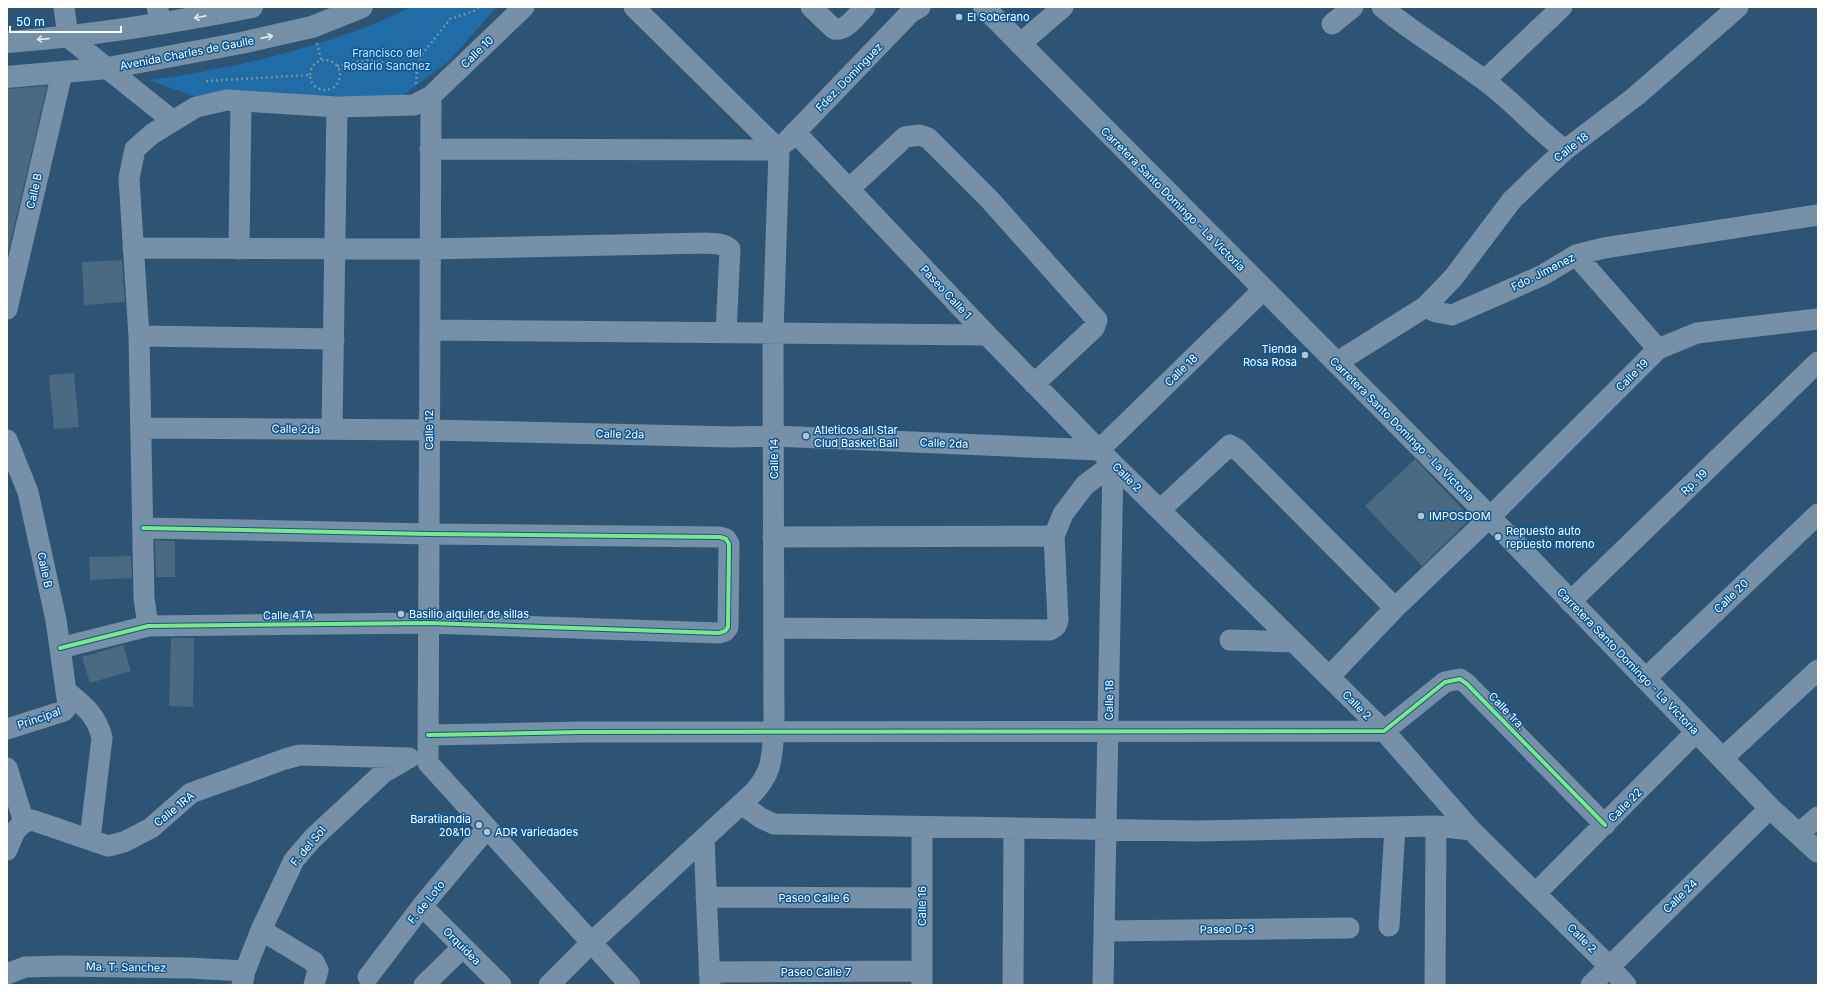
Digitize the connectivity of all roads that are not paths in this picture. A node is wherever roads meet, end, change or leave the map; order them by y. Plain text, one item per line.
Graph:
1 (64, 7) edge
2 (252, 7) edge
3 (362, 7) edge
4 (634, 7) edge
5 (811, 7) edge
6 (984, 7) edge
7 (1063, 7) edge
8 (1353, 7) edge
9 (1382, 7) edge
10 (1562, 7) edge
11 (861, 8) edge
12 (1734, 8) edge
13 (912, 9) edge
14 (518, 11) edge
15 (159, 15) edge
16 (1332, 24) dead end
17 (68, 38) junction
18 (7, 42) edge
19 (1020, 44) junction
20 (108, 68) junction
21 (62, 73) junction
22 (7, 77) edge
23 (1485, 80) junction
24 (241, 101) junction
25 (422, 101) junction
26 (337, 107) junction
27 (173, 121) junction
28 (795, 132) junction
29 (430, 149) junction
30 (779, 150) junction
31 (1565, 150) junction
32 (849, 189) junction
33 (1818, 215) edge
34 (133, 248) junction
35 (239, 249) junction
36 (335, 249) junction
37 (430, 249) junction
38 (1576, 255) junction
39 (1263, 290) junction
40 (1425, 307) junction
41 (7, 308) edge
42 (1818, 319) edge
43 (430, 330) junction
44 (726, 333) junction
45 (773, 334) junction
46 (987, 335) junction
47 (139, 336) junction
48 (334, 339) junction
49 (1658, 349) junction
50 (1818, 362) edge
51 (1336, 363) junction
52 (1034, 384) junction
53 (141, 428) junction
54 (332, 429) junction
55 (429, 430) junction
56 (774, 436) junction
57 (7, 440) edge
58 (1106, 457) junction
59 (1160, 510) junction
60 (1818, 514) edge
61 (1490, 517) junction
62 (143, 528) junction
63 (429, 534) junction
64 (1054, 536) junction
65 (773, 537) junction
66 (1570, 602) junction
67 (1395, 608) junction
68 (429, 623) junction
69 (148, 626) junction
70 (774, 628) junction
71 (1230, 640) dead end
72 (1294, 642) junction
73 (60, 648) junction
74 (1818, 670) edge
75 (1329, 677) junction
76 (1645, 679) junction
77 (67, 698) junction
78 (7, 729) edge
79 (1384, 731) junction
80 (774, 732) junction
81 (1108, 732) junction
82 (1696, 732) junction
83 (423, 752) junction
84 (1724, 758) junction
85 (7, 768) edge
86 (741, 804) junction
87 (1770, 808) junction
88 (1818, 817) edge
89 (24, 822) junction
90 (1605, 825) junction
91 (1436, 826) junction
92 (922, 827) junction
93 (1395, 827) junction
94 (487, 828) junction
95 (1014, 829) junction
96 (1106, 830) junction
97 (1472, 830) junction
98 (1800, 833) junction
99 (704, 838) junction
100 (90, 839) junction
101 (7, 850) edge
102 (1818, 852) edge
103 (1536, 893) junction
104 (706, 897) junction
105 (922, 898) junction
106 (422, 906) junction
107 (1389, 926) dead end
108 (1349, 928) dead end
109 (261, 930) junction
110 (1104, 931) junction
111 (591, 943) junction
112 (463, 947) junction
113 (1609, 966) junction
114 (7, 974) edge
115 (63, 976) edge
116 (368, 977) dead end
117 (244, 978) edge
118 (922, 978) edge
119 (709, 979) edge
120 (314, 985) edge
121 (424, 985) edge
122 (501, 985) edge
123 (549, 985) edge
124 (630, 985) edge
125 (1013, 985) edge
126 (1103, 985) edge
127 (1435, 985) edge
128 (1591, 985) edge
129 (1626, 985) edge

1 - 17 street
2 -> 15 main road
20 -> 3 main road, Avenida Charles de Gaulle
4 - 30 street
5 - 11 street
6 - 19 main road, Carretera Santo Domingo - La Victoria
7 - 19 street
8 - 16 street
9 - 23 street
10 - 23 street
12 - 31 street, Calle 18
13 - 28 street, Fdez. Dominguez
14 - 25 street, Calle 10
15 - 17 main road
17 -> 18 main road
17 - 20 street
19 - 39 main road, Carretera Santo Domingo - La Victoria
20 - 21 main road, Avenida Charles de Gaulle
20 - 27 street
21 - 22 main road, Avenida Charles de Gaulle
21 - 41 street, Calle B
23 - 31 street
24 - 26 street
24 - 27 street
24 - 35 street
25 - 26 street
25 - 29 street, Calle 12
26 - 36 street
27 - 34 street
28 - 30 street, Fdez. Dominguez
28 - 32 street, Paseo Calle 1
29 - 30 street
29 - 37 street, Calle 12
30 - 45 street, Calle 14
31 - 40 street, Calle 18
32 - 46 street, Paseo Calle 1
32 - 52 street
33 - 38 street, Fdo. Jimenez
34 - 35 street
34 - 47 street
35 - 36 street
36 - 37 street
36 - 48 street
37 - 43 street, Calle 12
37 - 44 street
38 - 40 street, Fdo. Jimenez
38 - 49 street
39 - 51 main road, Carretera Santo Domingo - La Victoria
39 - 58 street, Calle 18
40 - 51 street
42 - 49 street, Calle 19
43 - 44 street
43 - 55 street, Calle 12
44 - 45 street
45 - 46 street
45 - 56 street, Calle 14
46 - 52 street, Paseo Calle 1
47 - 48 street
47 - 53 street
48 - 54 street
49 - 61 street, Calle 19
50 - 66 street, Rp. 19
51 - 61 main road, Carretera Santo Domingo - La Victoria
52 - 58 street, Paseo Calle 1
53 - 54 street, Calle 2da
53 - 62 street
54 - 55 street, Calle 2da
55 - 56 street, Calle 2da
55 - 63 street, Calle 12
56 - 58 street, Calle 2da
56 - 65 street, Calle 14
57 - 73 street, Calle B
58 - 59 street, Calle 2
58 - 64 street
58 - 81 street, Calle 18
59 - 67 street
59 - 72 street, Calle 2
60 - 76 street, Calle 20
61 - 66 main road, Carretera Santo Domingo - La Victoria
61 - 67 street, Calle 19
62 - 63 street
62 - 69 street
63 - 68 street, Calle 12
63 - 68 street, Calle 4TA
64 - 65 street
64 - 70 street
65 - 70 street, Calle 14
66 - 76 main road, Carretera Santo Domingo - La Victoria
67 - 75 street, Calle 19
68 - 69 street, Calle 4TA
68 - 83 street, Calle 12
69 - 73 street, Calle 4TA
70 - 80 street, Calle 14
71 - 72 street
72 - 75 street, Calle 2
73 - 77 street, Calle B
74 - 84 street
75 - 79 street, Calle 2
76 - 82 main road, Carretera Santo Domingo - La Victoria
77 - 78 street, Principal
77 - 100 street
79 - 81 street, Calle 1RA
79 - 90 street, Calle 1ra.
79 - 97 street, Calle 2
80 - 81 street, Calle 1RA
80 - 83 street, Calle 1RA
80 - 86 street, Calle 14
81 - 96 street, Calle 18
82 - 84 main road, Carretera Santo Domingo - La Victoria
82 - 90 street, Calle 22
83 - 94 street
83 - 100 street, Calle 1RA
83 - 109 street, F. del Sol
84 - 87 main road, Carretera Santo Domingo - La Victoria
85 - 89 street
86 - 92 street
86 - 99 street
87 - 98 main road, Carretera Santo Domingo - La Victoria
87 - 113 street, Calle 24
88 - 98 street
89 - 100 street, Calle 1RA
89 - 101 street
90 - 103 street, Calle 22
91 - 93 street
91 - 97 street
91 - 127 street
92 - 95 street
92 - 105 street, Calle 16
93 - 96 street
93 - 107 street
94 - 106 street, F. de Loto
94 - 111 street
95 - 96 street
95 - 125 street
96 - 110 street, Calle 18
97 - 103 street, Calle 2
98 - 102 main road, Carretera Santo Domingo - La Victoria
99 - 104 street
99 - 111 street
103 - 113 street, Calle 2
104 - 105 street, Paseo Calle 6
104 - 119 street
105 - 118 street, Calle 16
106 - 112 street, Orquidea
106 - 116 street, F. de Loto
108 - 110 street, Paseo D-3
109 - 117 street, F. del Sol
109 - 120 street
110 - 126 street, Calle 18
111 - 123 street
111 - 124 street
112 - 121 street
112 - 122 street, Orquidea
113 - 128 street, Calle 24
113 - 129 street, Calle 2
114 - 115 street, Ma. T. Sanchez
115 - 117 street, Ma. T. Sanchez
118 - 119 street, Paseo Calle 7

